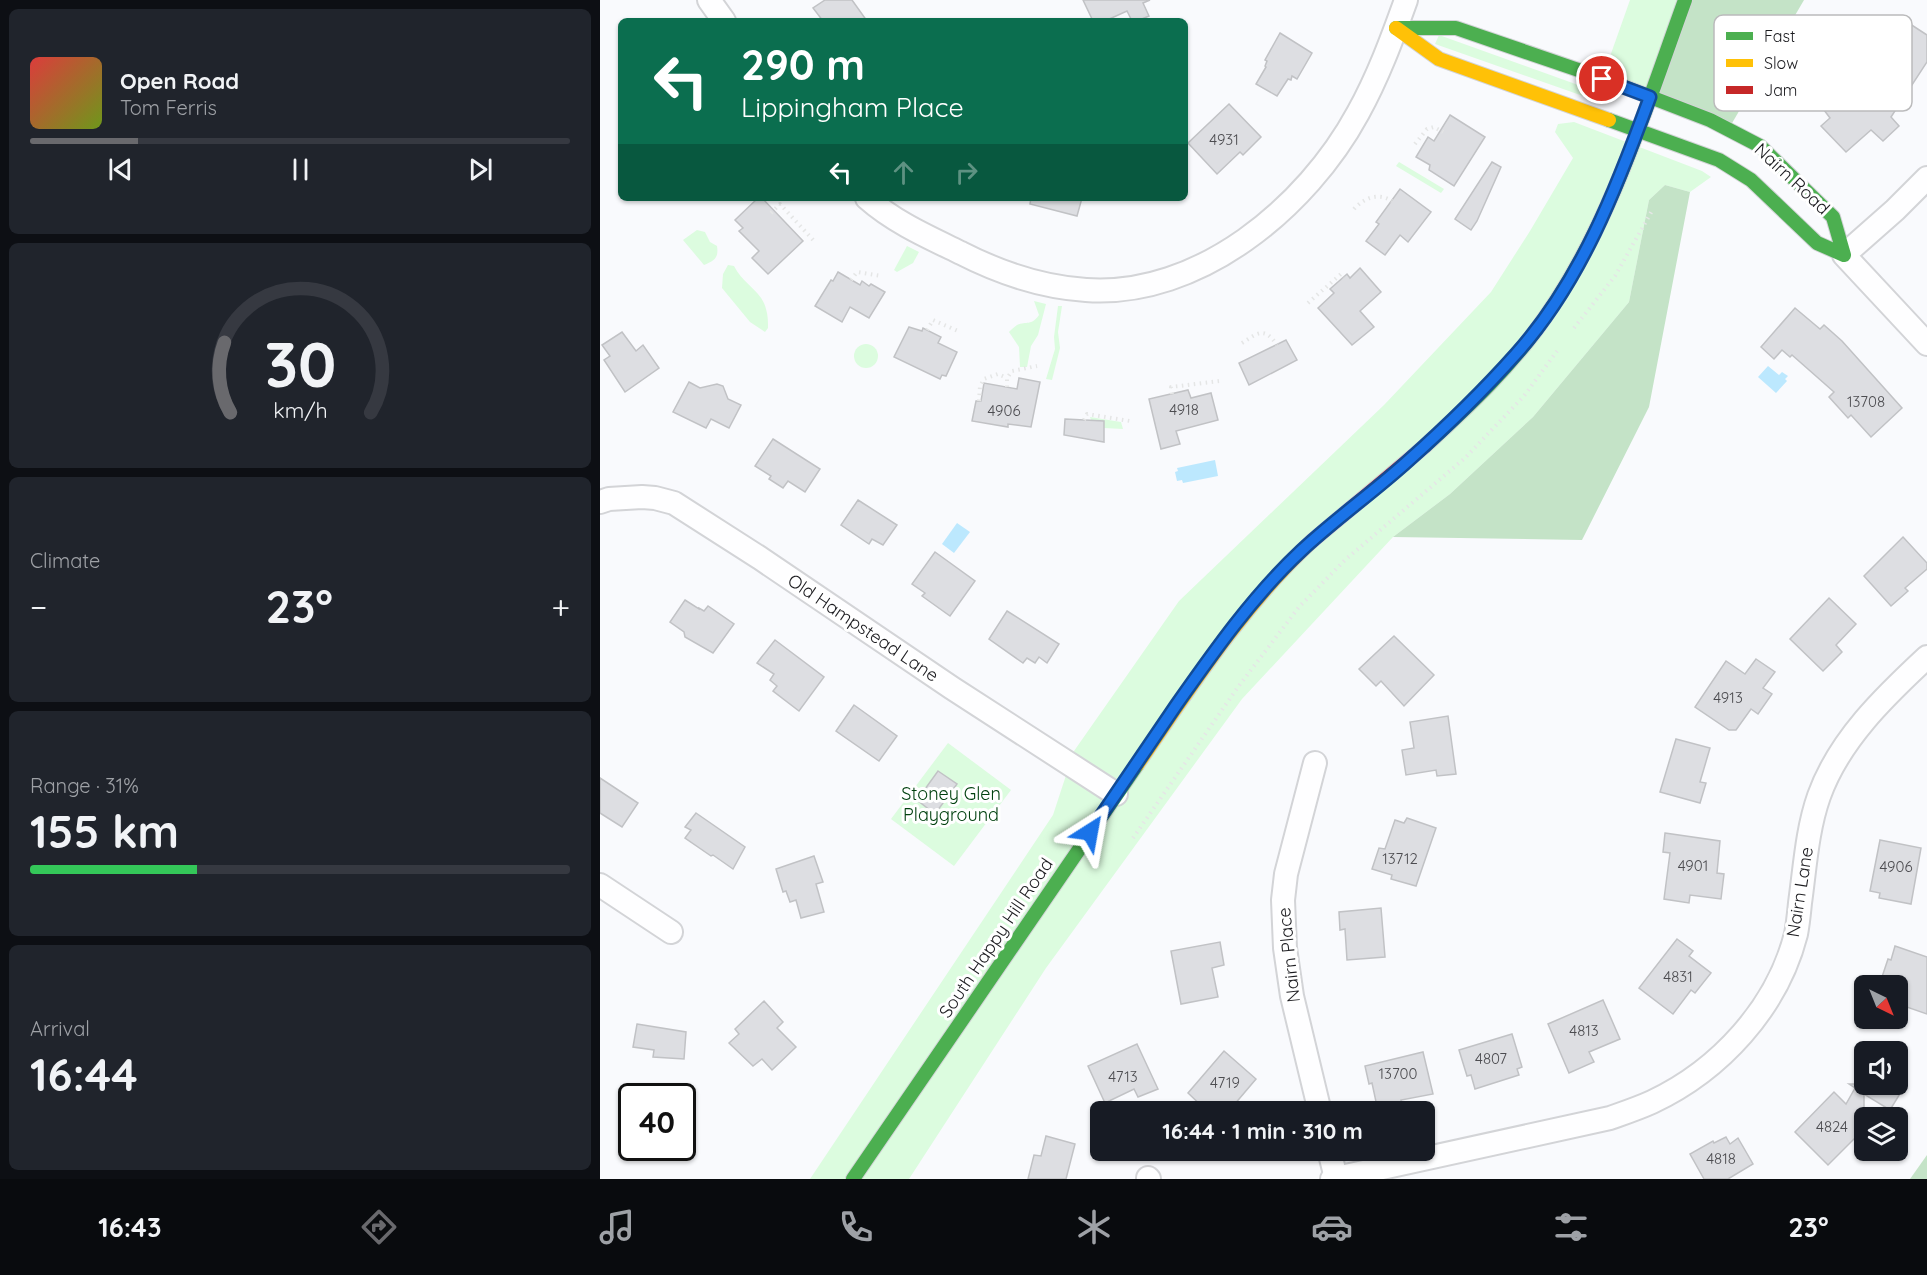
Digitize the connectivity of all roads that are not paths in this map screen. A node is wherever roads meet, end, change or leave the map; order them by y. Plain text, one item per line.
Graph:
1 (709, 0) edge
2 (1406, 0) edge
3 (1685, 0) edge
4 (722, 18) edge
5 (1396, 28) junction
6 (1650, 97) junction
7 (1637, 130) junction
8 (1927, 177) edge
9 (871, 201) edge
10 (1844, 255) junction
11 (1927, 344) edge
12 (600, 502) edge
13 (1927, 657) edge
14 (1315, 763) dead end
15 (1116, 794) junction
16 (600, 885) edge
17 (671, 932) dead end
18 (1317, 1101) edge
19 (1331, 1161) edge
20 (853, 1179) edge
21 (1334, 1179) edge

1 - 4 street
2 - 5 street
3 - 6 street, South Happy Hill Road
5 - 6 street, Nairn Road
5 - 7 street, Nairn Road
5 - 9 street
6 - 7 street, South Happy Hill Road
6 - 10 street, Nairn Road
7 - 10 street, Nairn Road
7 - 15 street, South Happy Hill Road
8 - 10 street
10 - 11 street, Nairn Road
12 - 15 street, Old Hampstead Lane
13 - 21 street, Nairn Lane
14 - 18 street, Nairn Place
15 - 20 street, South Happy Hill Road
16 - 17 street
19 - 21 street

